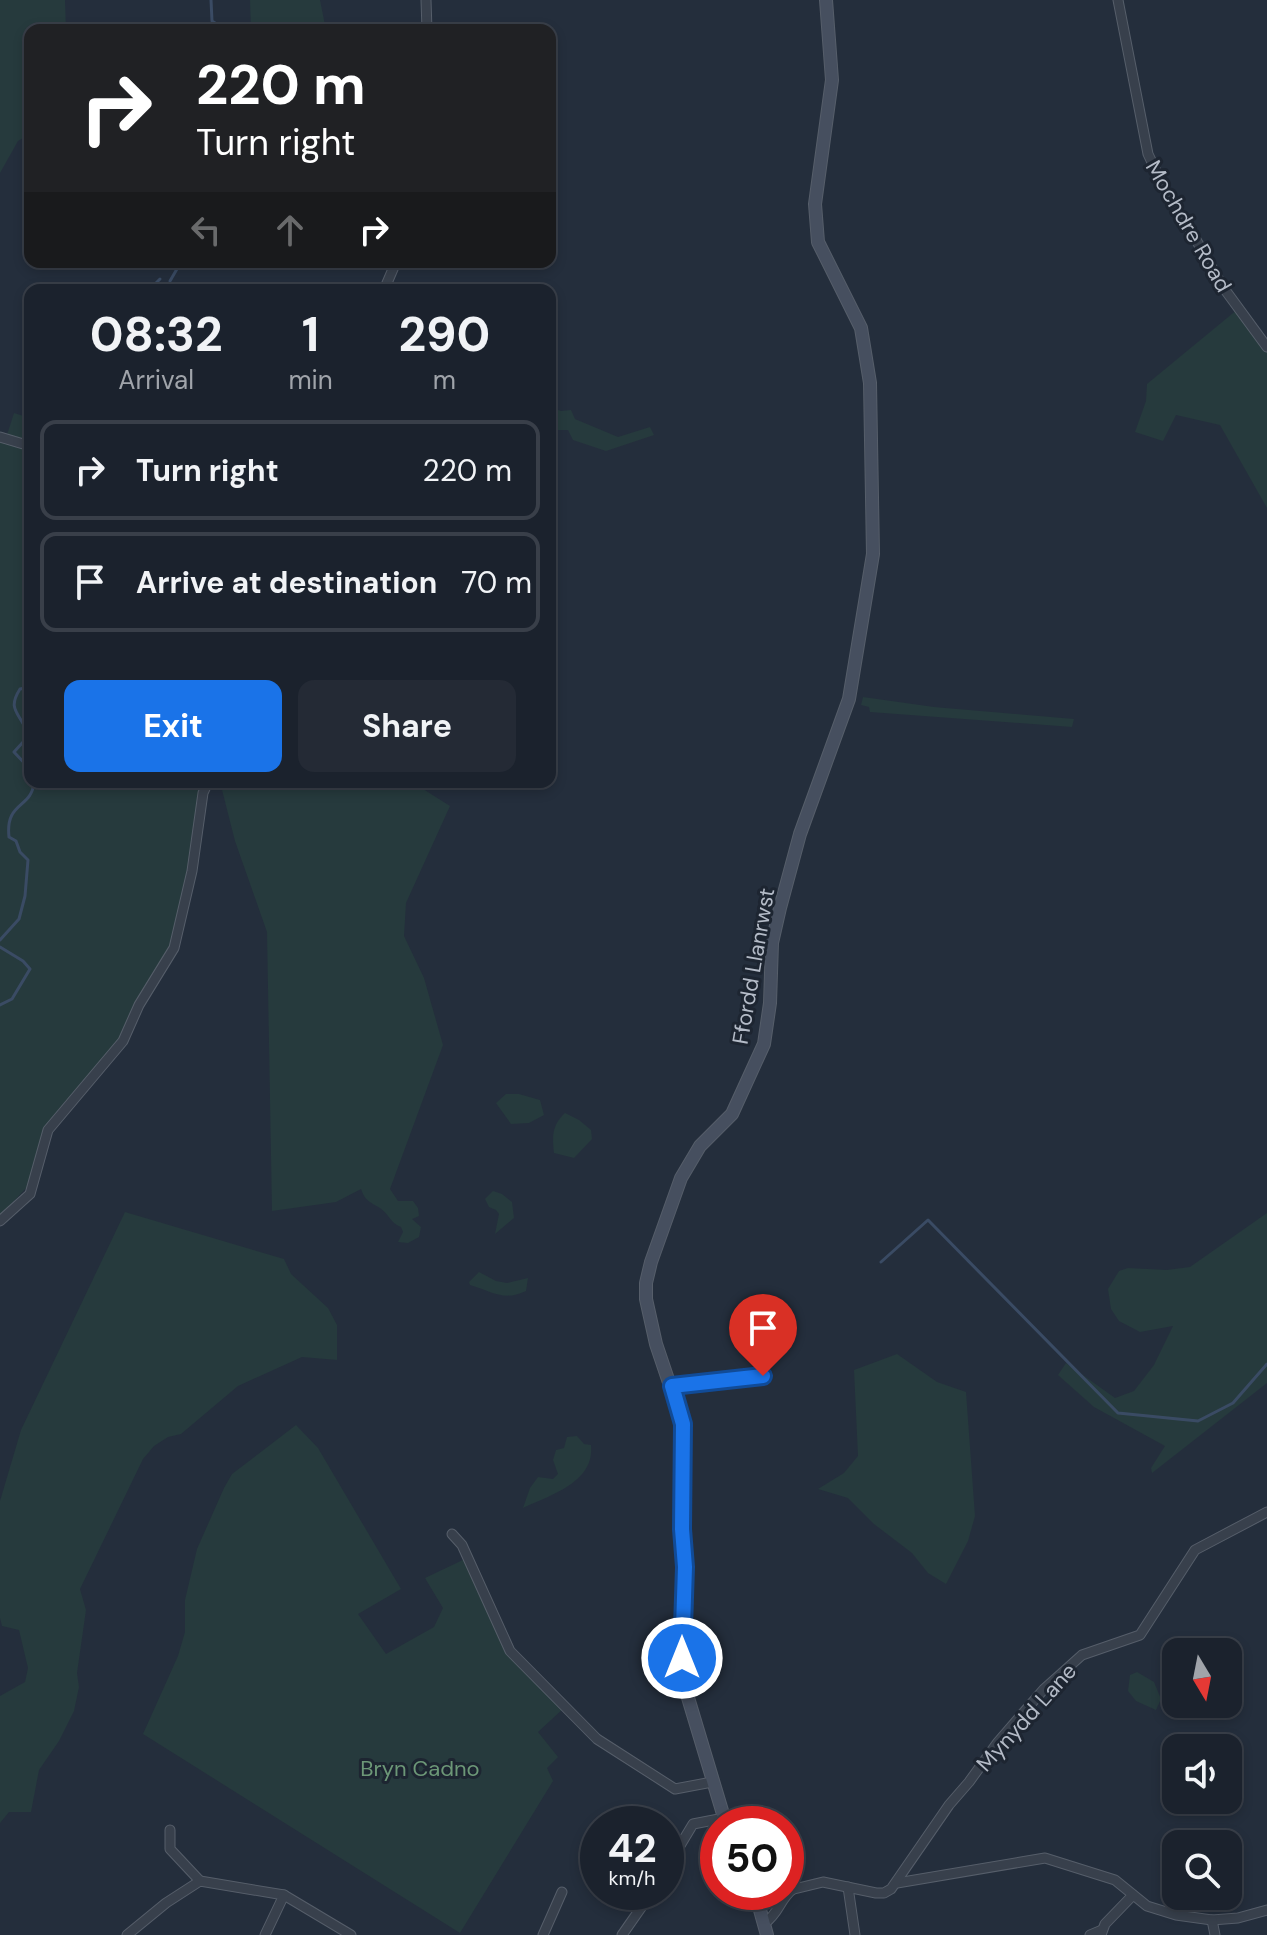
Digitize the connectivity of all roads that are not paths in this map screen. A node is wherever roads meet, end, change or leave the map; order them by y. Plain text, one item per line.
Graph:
1 (426, 0) edge
2 (826, 0) edge
3 (1118, 0) edge
4 (427, 24) edge
5 (1267, 347) edge
6 (0, 437) edge
7 (24, 444) edge
8 (205, 788) edge
9 (0, 1221) edge
10 (763, 1376) dead end
11 (672, 1386) junction
12 (1267, 1512) edge
13 (452, 1534) dead end
14 (712, 1782) junction
15 (720, 1806) edge
16 (700, 1823) edge
17 (170, 1830) dead end
18 (684, 1839) edge
19 (200, 1881) junction
20 (897, 1883) junction
21 (804, 1887) edge
22 (848, 1887) junction
23 (562, 1892) dead end
24 (284, 1895) junction
25 (1133, 1895) junction
26 (639, 1910) edge
27 (779, 1910) edge
28 (1267, 1910) edge
29 (1212, 1920) junction
30 (766, 1929) edge
31 (1102, 1932) edge
32 (127, 1935) edge
33 (265, 1935) edge
34 (351, 1935) edge
35 (543, 1935) edge
36 (622, 1935) edge
37 (855, 1935) edge
38 (1090, 1935) edge
39 (1215, 1935) edge

1 - 4 street
2 - 11 main road, Ffordd Llanrwst
3 - 5 street, Mochdre Road
6 - 7 street
8 - 9 street
10 - 11 street
11 - 14 main road, Ffordd Llanrwst
12 - 20 street, Mynydd Lane
13 - 14 street
14 - 15 main road, Ffordd Llanrwst
16 - 18 street
17 - 19 street
19 - 24 street
19 - 32 street
20 - 22 street
20 - 25 street
21 - 22 street
22 - 37 street
23 - 35 street
24 - 33 street
24 - 34 street
25 - 29 street
25 - 31 street
26 - 36 street
27 - 30 street
28 - 29 street
29 - 39 street
31 - 38 street

